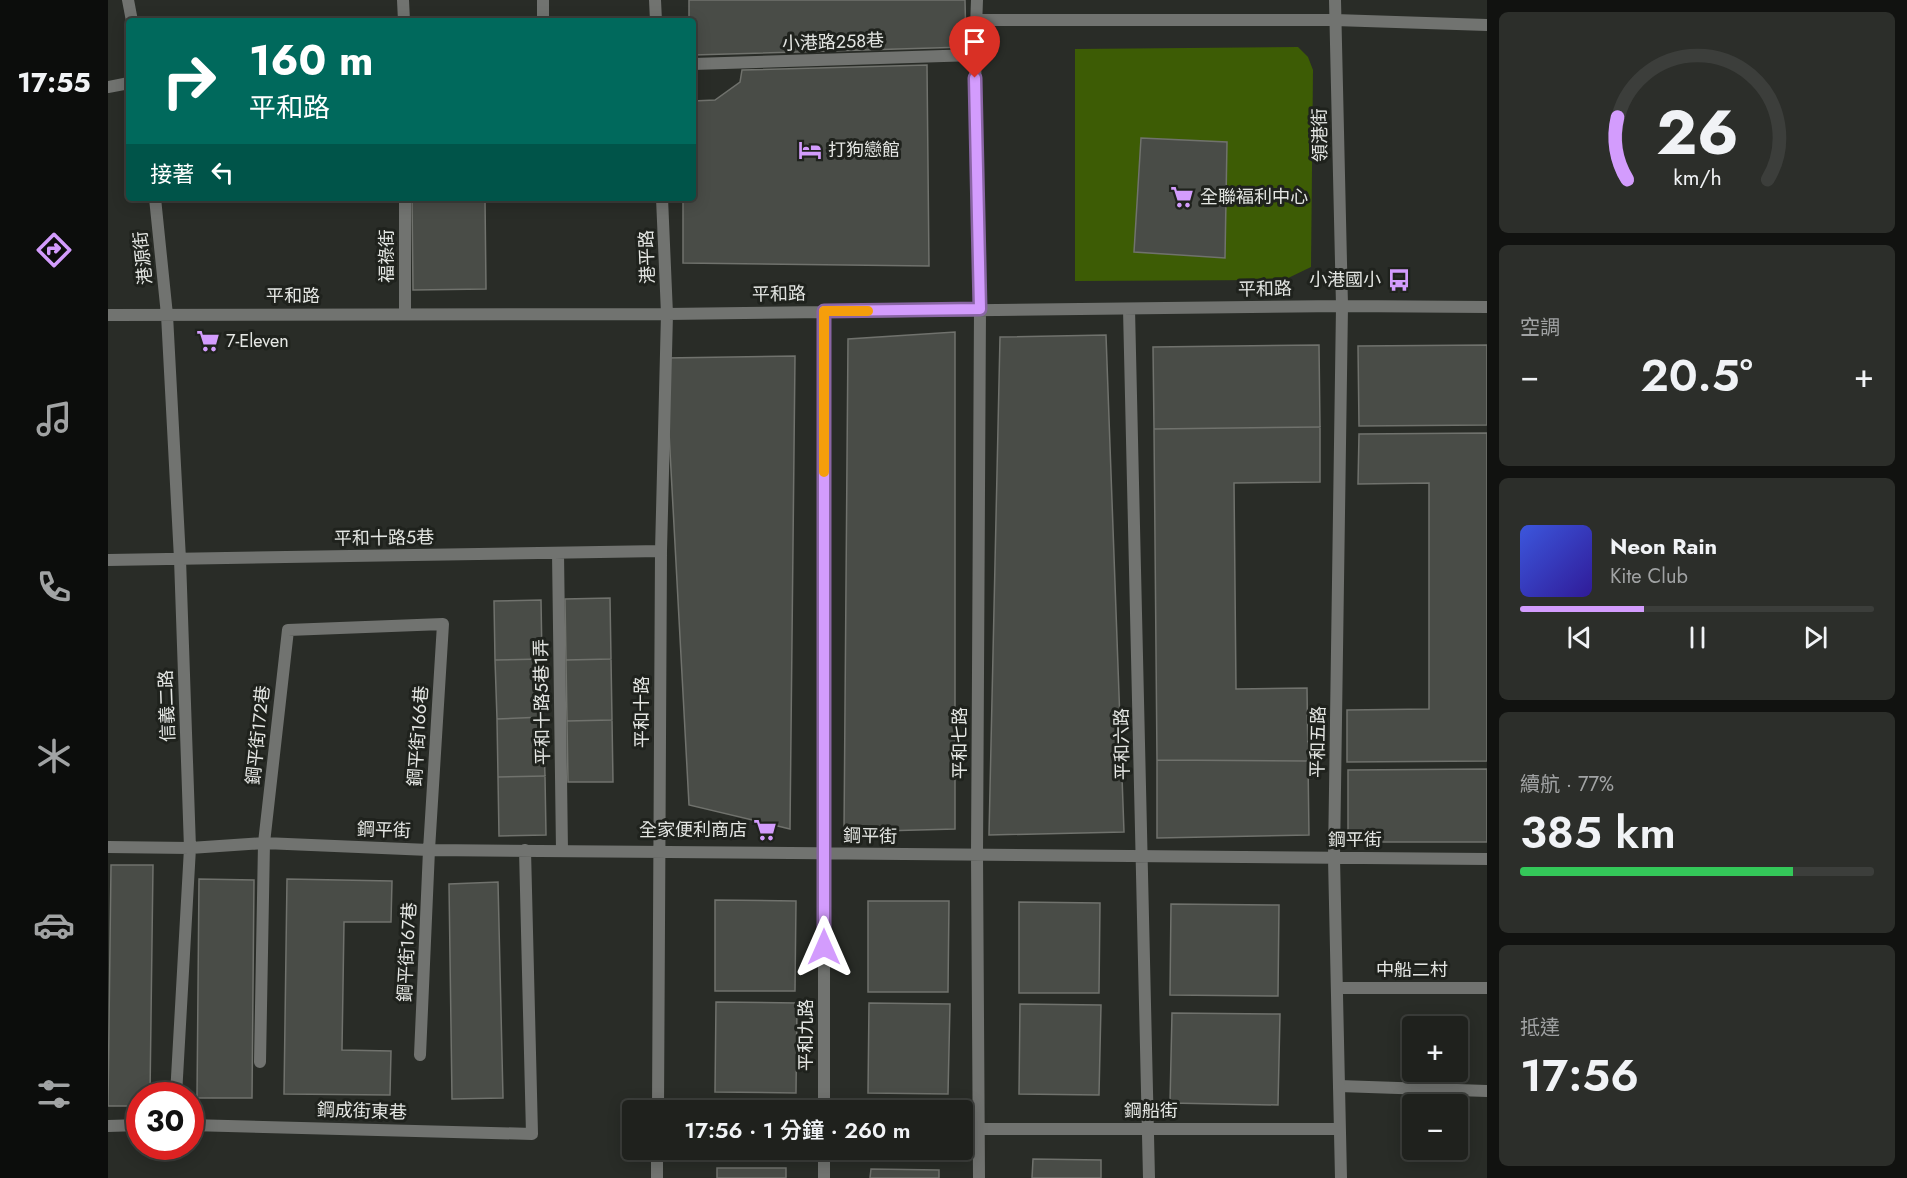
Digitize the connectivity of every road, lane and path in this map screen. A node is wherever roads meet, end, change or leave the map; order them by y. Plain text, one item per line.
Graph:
1 (128, 0) edge
2 (403, 0) edge
3 (543, 0) edge
4 (655, 0) edge
5 (977, 0) edge
6 (1335, 0) edge
7 (131, 18) edge
8 (404, 18) edge
9 (543, 18) edge
10 (656, 18) edge
11 (1335, 20) junction
12 (977, 21) junction
13 (1487, 25) edge
14 (975, 55) junction
15 (696, 64) edge
16 (126, 84) edge
17 (108, 87) edge
18 (155, 201) edge
19 (405, 201) edge
20 (662, 201) edge
21 (1342, 306) junction
22 (1487, 307) edge
23 (980, 309) junction
24 (1129, 309) junction
25 (824, 311) junction
26 (405, 314) junction
27 (667, 314) junction
28 (108, 315) edge
29 (167, 315) junction
30 (661, 551) junction
31 (558, 553) junction
32 (180, 559) junction
33 (108, 560) edge
34 (443, 624) joint
35 (264, 843) junction
36 (108, 846) edge
37 (190, 848) junction
38 (429, 849) junction
39 (525, 850) junction
40 (562, 851) junction
41 (659, 852) junction
42 (824, 854) junction
43 (977, 855) junction
44 (1143, 857) junction
45 (1334, 858) junction
46 (1487, 859) edge
47 (1337, 988) junction
48 (1487, 988) edge
49 (420, 1055) dead end
50 (260, 1062) dead end
51 (177, 1082) edge
52 (1339, 1086) junction
53 (1487, 1091) edge
54 (658, 1100) edge
55 (824, 1100) edge
56 (126, 1125) edge
57 (204, 1125) edge
58 (108, 1126) edge
59 (973, 1129) edge
60 (979, 1129) junction
61 (1148, 1129) junction
62 (1340, 1129) junction
63 (657, 1160) edge
64 (824, 1160) edge
65 (657, 1178) edge
66 (824, 1178) edge
67 (979, 1178) edge
68 (1149, 1178) edge
69 (1341, 1178) edge

1 - 7 street
2 - 8 street
3 - 9 street
4 - 10 street
5 - 12 street, 平和七路
6 - 11 street, 領港街
11 - 12 street
11 - 13 street
11 - 21 street, 領港街
12 - 14 street, 平和七路
14 - 15 street, 小港路258巷
14 - 23 street, 平和七路
16 - 17 street
18 - 29 street, 港源街
19 - 26 street, 福祿街
20 - 27 street, 港平路
21 - 22 street, 平和路
21 - 24 street, 平和路
21 - 45 street, 平和五路
23 - 24 street, 平和路
23 - 25 street, 平和路
23 - 43 street, 平和七路
24 - 44 street, 平和六路
25 - 27 street, 平和路
25 - 42 street, 平和九路
26 - 27 street, 平和路
26 - 29 street, 平和路
27 - 30 street, 平和十路
28 - 29 street, 平和路
29 - 32 street, 信義二路
30 - 31 street, 平和十路5巷
30 - 41 street, 平和十路
31 - 32 street, 平和十路5巷
31 - 40 street, 平和十路5巷1弄
32 - 33 street, 平和十路5巷
32 - 37 street, 信義二路
34 - 35 street, 鋼平街172巷
34 - 38 street, 鋼平街166巷
35 - 37 street, 鋼平街
35 - 38 street, 鋼平街
35 - 50 street, 鋼平街172巷
36 - 37 street, 鋼平街
37 - 51 street, 信義二路
38 - 39 street, 鋼平街
38 - 49 street, 鋼平街167巷
39 - 40 street, 鋼平街
39 - 57 street, 鋼成街東巷
40 - 41 street, 鋼平街
41 - 42 street, 鋼平街
41 - 54 street, 平和十路
42 - 43 street, 鋼平街
42 - 55 street, 平和九路
43 - 44 street, 鋼平街
43 - 60 street, 平和七路
44 - 45 street, 鋼平街
44 - 61 street, 平和六路
45 - 46 street, 鋼平街
45 - 47 street, 平和五路
47 - 48 street, 中船二村
47 - 52 street, 平和五路
52 - 53 street
52 - 62 street, 平和五路
56 - 58 street
59 - 60 street, 鋼船街
60 - 61 street, 鋼船街
60 - 67 street, 平和七路
61 - 62 street, 鋼船街
61 - 68 street, 平和六路
62 - 69 street, 平和五路
63 - 65 street
64 - 66 street

